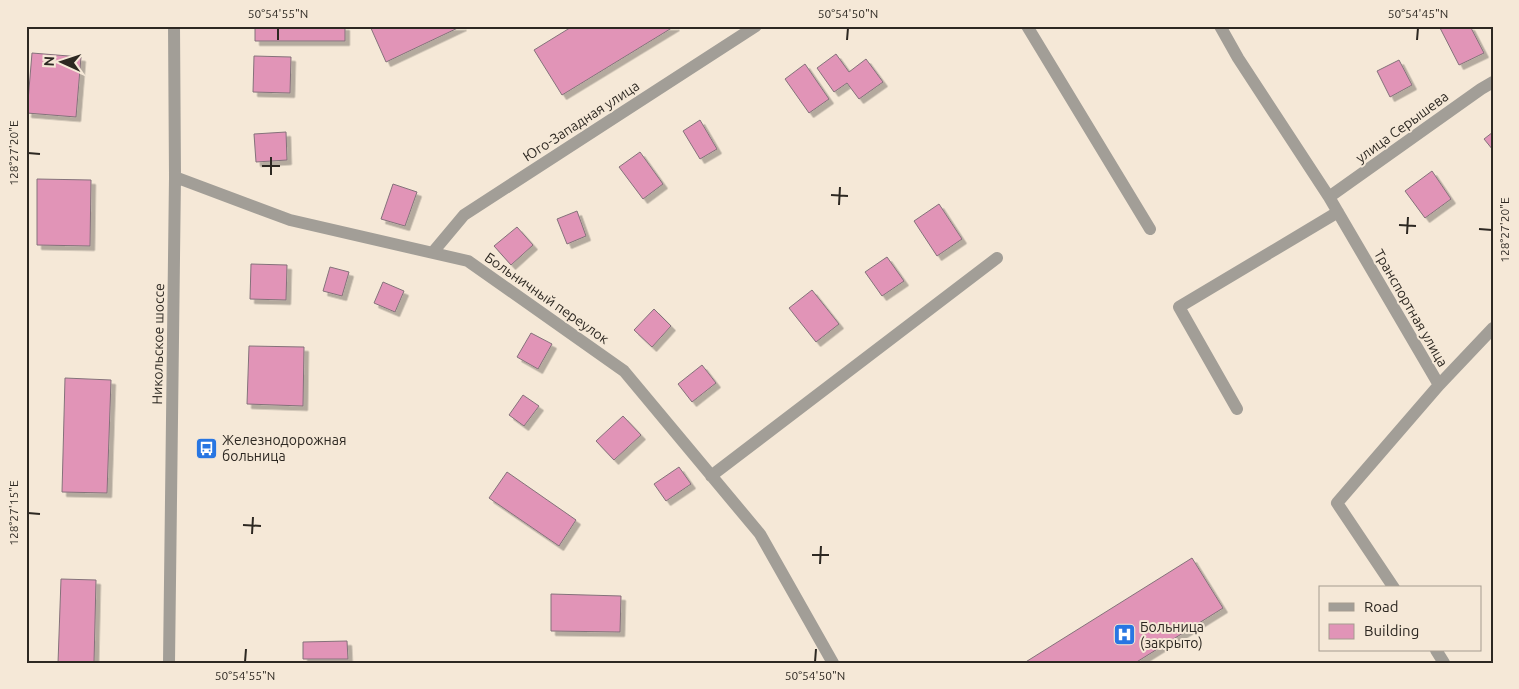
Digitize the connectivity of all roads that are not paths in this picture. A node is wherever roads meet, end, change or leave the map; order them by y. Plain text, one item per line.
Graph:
1 (174, 26) edge
2 (756, 26) edge
3 (1028, 26) edge
4 (1220, 26) edge
5 (1493, 82) edge
6 (175, 177) junction
7 (1329, 197) junction
8 (1338, 212) junction
9 (1150, 229) dead end
10 (433, 252) junction
11 (997, 258) dead end
12 (1493, 328) edge
13 (1439, 385) junction
14 (1238, 409) dead end
15 (711, 476) junction
16 (1393, 586) edge
17 (1437, 652) edge
18 (169, 663) edge
19 (833, 663) edge
20 (1444, 663) edge

1 - 6 street, Никольское шоссе
2 - 10 street, Юго-Западная улица
3 - 9 street
4 - 7 street, Транспортная улица
5 - 7 street, улица Серышева
6 - 10 street, Больничный переулок
6 - 18 street, Никольское шоссе
7 - 8 street, Транспортная улица
8 - 13 street, Транспортная улица
8 - 14 street
10 - 15 street, Больничный переулок
11 - 15 street
12 - 13 street
13 - 16 street, Транспортная улица
15 - 19 street, Больничный переулок
17 - 20 street

